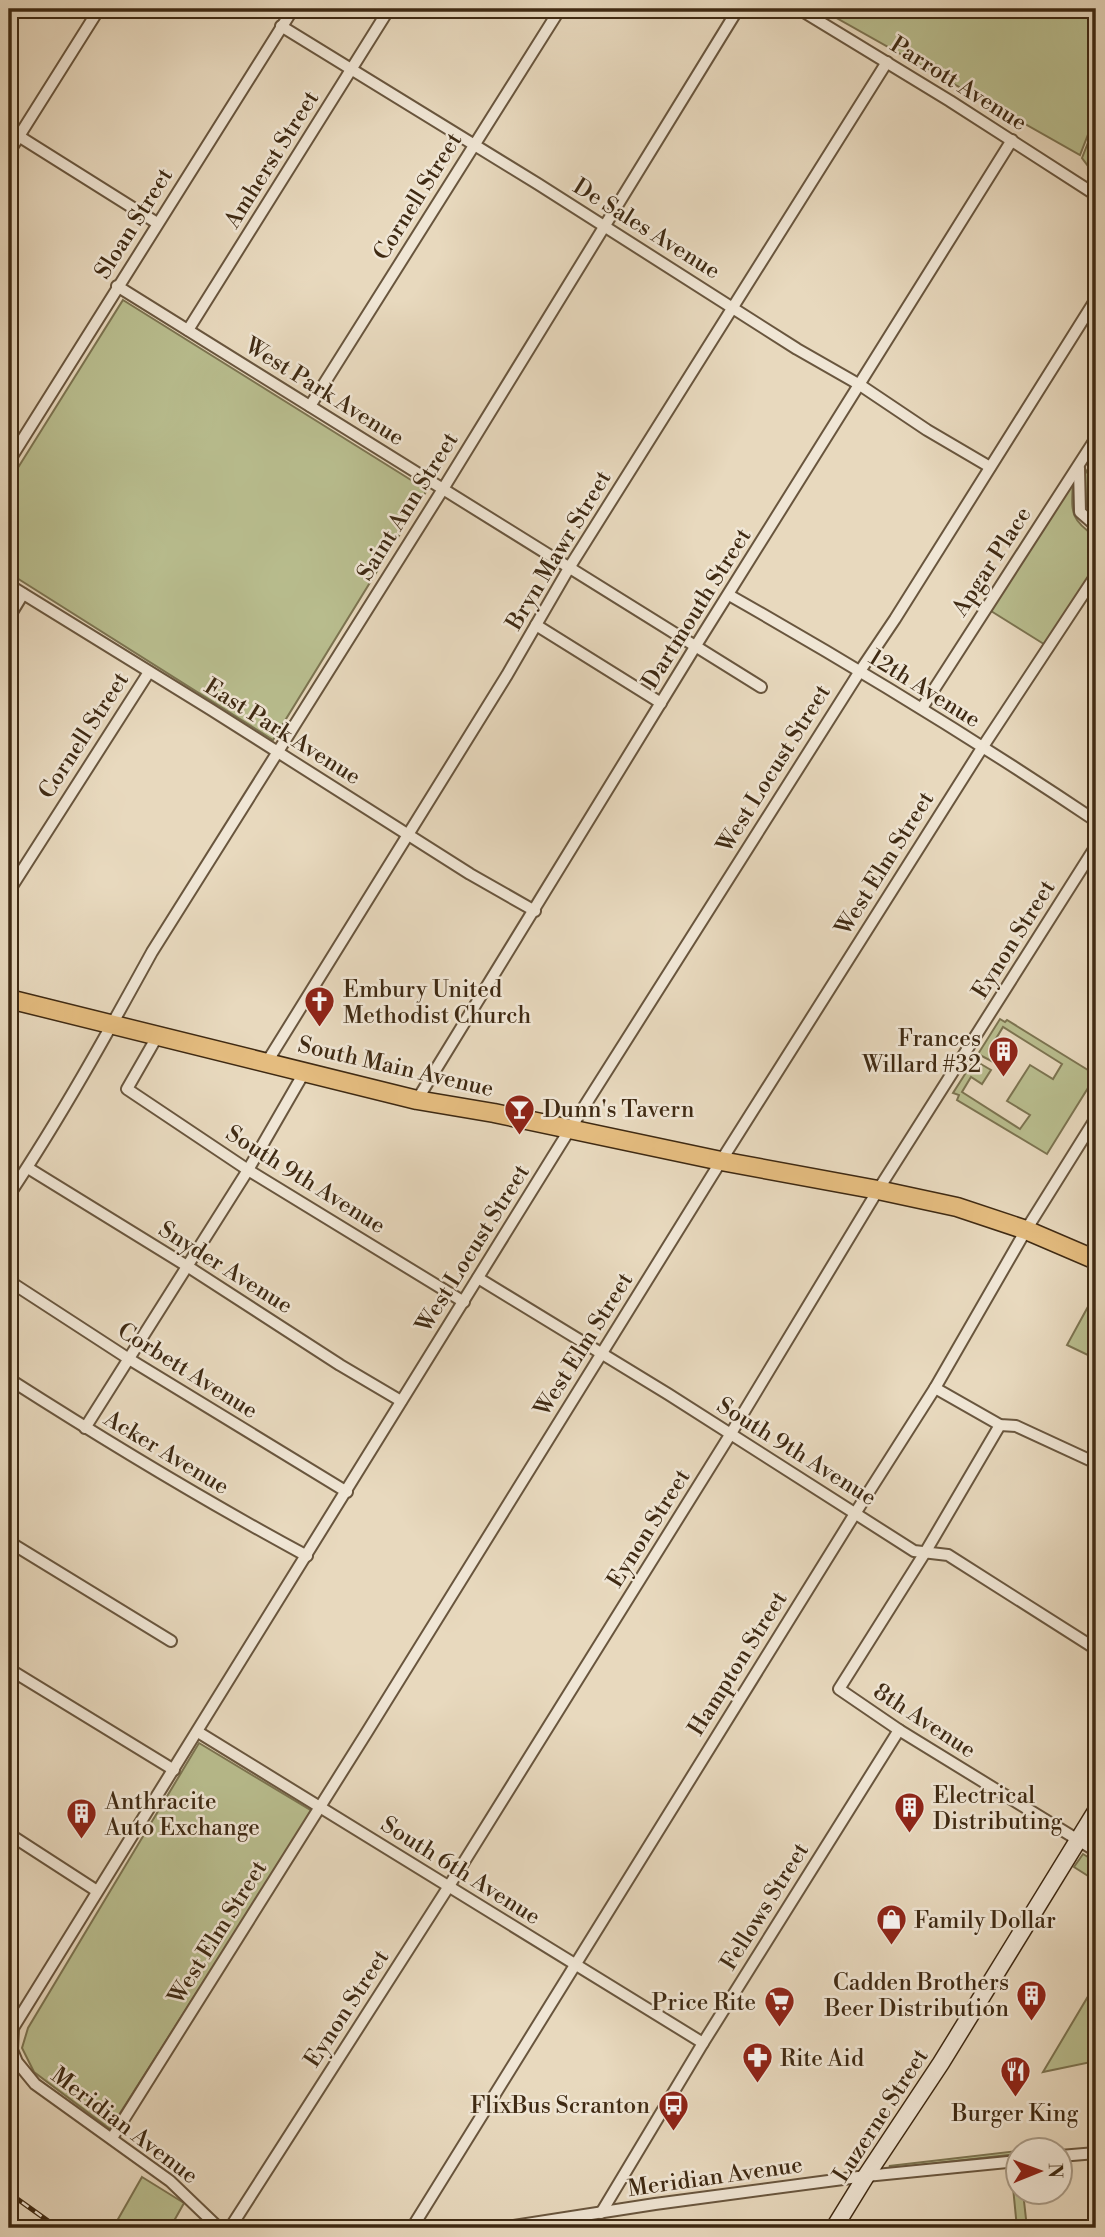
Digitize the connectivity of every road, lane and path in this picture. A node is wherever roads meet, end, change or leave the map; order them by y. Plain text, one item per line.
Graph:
1 (99, 9) edge
2 (293, 9) edge
3 (389, 9) edge
4 (560, 9) edge
5 (738, 9) edge
6 (799, 9) edge
7 (281, 26) junction
8 (887, 62) junction
9 (352, 69) junction
10 (14, 133) edge
11 (1012, 140) junction
12 (474, 145) junction
13 (9, 152) edge
14 (1096, 195) edge
15 (157, 223) junction
16 (604, 227) junction
17 (117, 286) junction
18 (1096, 299) edge
19 (734, 308) junction
20 (188, 330) junction
21 (860, 385) junction
22 (310, 406) junction
23 (1096, 438) edge
24 (9, 461) edge
25 (1079, 465) junction
26 (990, 467) junction
27 (443, 489) junction
28 (1096, 526) edge
29 (569, 568) junction
30 (1096, 575) edge
31 (9, 585) edge
32 (23, 594) junction
33 (729, 595) junction
34 (9, 617) edge
35 (536, 625) junction
36 (695, 647) junction
37 (860, 671) junction
38 (149, 672) junction
39 (761, 687) dead end
40 (661, 703) junction
41 (922, 708) junction
42 (982, 748) junction
43 (277, 753) junction
44 (1096, 821) edge
45 (409, 835) junction
46 (1096, 846) edge
47 (9, 891) edge
48 (535, 911) junction
49 (9, 999) edge
50 (113, 1025) junction
51 (158, 1035) junction
52 (267, 1062) junction
53 (306, 1071) junction
54 (417, 1100) junction
55 (1096, 1118) edge
56 (570, 1129) junction
57 (721, 1161) junction
58 (28, 1168) junction
59 (248, 1170) junction
60 (15, 1176) edge
61 (878, 1190) junction
62 (9, 1195) edge
63 (1026, 1230) junction
64 (1096, 1260) edge
65 (187, 1266) junction
66 (478, 1278) junction
67 (9, 1282) edge
68 (464, 1302) junction
69 (602, 1354) junction
70 (129, 1359) junction
71 (9, 1379) edge
72 (934, 1388) junction
73 (401, 1401) junction
74 (1000, 1425) junction
75 (85, 1428) junction
76 (730, 1435) junction
77 (1096, 1463) edge
78 (346, 1492) junction
79 (856, 1512) junction
80 (10, 1543) edge
81 (926, 1551) junction
82 (307, 1556) junction
83 (171, 1641) dead end
84 (1096, 1649) edge
85 (9, 1670) edge
86 (899, 1730) junction
87 (198, 1732) junction
88 (174, 1770) junction
89 (320, 1808) junction
90 (1096, 1811) edge
91 (9, 1834) edge
92 (1078, 1840) junction
93 (1096, 1851) edge
94 (449, 1886) junction
95 (97, 1891) junction
96 (574, 1965) junction
97 (703, 2043) junction
98 (12, 2050) joint
99 (112, 2138) junction
100 (1096, 2152) edge
101 (1074, 2154) edge
102 (1004, 2162) edge
103 (866, 2176) junction
104 (601, 2213) junction
105 (219, 2228) edge
106 (230, 2228) edge
107 (412, 2228) edge
108 (501, 2228) edge
109 (834, 2228) edge

1 - 10 street
2 - 7 street, Sloan Street
3 - 9 street, Amherst Street
4 - 12 street, Cornell Street
5 - 16 street, Saint Ann Street
6 - 8 street, Parrott Avenue
7 - 9 street, De Sales Avenue
7 - 15 street, Sloan Street
8 - 11 street, Parrott Avenue
8 - 19 street, Bryn Mawr Street
9 - 12 street, De Sales Avenue
9 - 20 street, Amherst Street
10 - 13 street
10 - 15 street
11 - 14 street, Parrott Avenue
11 - 21 street, Dartmouth Street
12 - 16 street, De Sales Avenue
12 - 22 street, Cornell Street
15 - 17 street, Sloan Street
16 - 19 street, De Sales Avenue
16 - 27 street, Saint Ann Street
17 - 20 street, West Park Avenue
17 - 24 street, Sloan Street
18 - 26 street, West Locust Street
19 - 21 street, De Sales Avenue
19 - 29 street, Bryn Mawr Street
20 - 22 street, West Park Avenue
21 - 26 street, De Sales Avenue
21 - 33 street, Dartmouth Street
22 - 27 street, West Park Avenue
23 - 25 street, Apgar Place
25 - 28 street
25 - 41 street, Apgar Place
26 - 37 street, West Locust Street
27 - 29 street, West Park Avenue
27 - 43 street, Saint Ann Street
29 - 35 street, Bryn Mawr Street
29 - 36 street, West Park Avenue
30 - 42 street, West Elm Street
31 - 32 street, East Park Avenue
32 - 34 street
32 - 38 street, East Park Avenue
33 - 36 street, Dartmouth Street
33 - 37 street, 12th Avenue
35 - 40 street
35 - 45 street, Bryn Mawr Street
36 - 39 street, West Park Avenue
36 - 40 street, Dartmouth Street
37 - 41 street, 12th Avenue
37 - 56 street, West Locust Street
38 - 43 street, East Park Avenue
38 - 47 street, Cornell Street
40 - 48 street, Dartmouth Street
41 - 42 street, 12th Avenue
42 - 44 street, 12th Avenue
42 - 57 street, West Elm Street
43 - 45 street, East Park Avenue
43 - 50 street, Saint Ann Street
45 - 48 street, East Park Avenue
45 - 52 street, Bryn Mawr Street
46 - 61 street, Eynon Street
48 - 54 street, Dartmouth Street
49 - 50 main road, South Main Avenue
50 - 51 main road, South Main Avenue
50 - 58 street, Saint Ann Street
51 - 52 main road, South Main Avenue
51 - 59 street, South 9th Avenue
52 - 53 main road, South Main Avenue
53 - 54 main road, South Main Avenue
53 - 59 street
54 - 56 main road, South Main Avenue
55 - 63 street, Hampton Street
56 - 57 main road, South Main Avenue
56 - 66 street, West Locust Street
57 - 61 main road, South Main Avenue
57 - 69 street, West Elm Street
58 - 60 street, Saint Ann Street
58 - 65 street, Snyder Avenue
59 - 65 street
59 - 68 street, South 9th Avenue
60 - 62 street, Saint Ann Street
61 - 63 main road, South Main Avenue
61 - 76 street, Eynon Street
63 - 64 main road, South Main Avenue
63 - 72 street, Hampton Street
65 - 70 street
65 - 73 street, Snyder Avenue
66 - 68 street, West Locust Street
66 - 69 street, South 9th Avenue
67 - 70 street, Corbett Avenue
68 - 73 street, West Locust Street
69 - 76 street, South 9th Avenue
69 - 89 street, West Elm Street
70 - 75 street
70 - 78 street, Corbett Avenue
71 - 75 street, Acker Avenue
72 - 74 street
72 - 79 street, Hampton Street
73 - 78 street, West Locust Street
74 - 77 street
74 - 81 street
75 - 82 street, Acker Avenue
76 - 79 street, South 9th Avenue
76 - 94 street, Eynon Street
78 - 82 street, West Locust Street
79 - 81 street, South 9th Avenue
79 - 96 street, Hampton Street
80 - 83 street
81 - 84 street, South 9th Avenue
81 - 86 street, 8th Avenue
82 - 87 street, West Locust Street
85 - 88 street
86 - 92 street, 8th Avenue
86 - 97 street, Fellows Street
87 - 88 street, West Locust Street
87 - 89 street, South 6th Avenue
88 - 95 street, West Locust Street
89 - 94 street, South 6th Avenue
89 - 99 street, West Elm Street
90 - 92 street, Luzerne Street
91 - 95 street
92 - 93 street, 8th Avenue
92 - 103 street, Luzerne Street
94 - 96 street, South 6th Avenue
94 - 106 street, Eynon Street
95 - 98 street, West Locust Street
96 - 97 street, South 6th Avenue
96 - 107 street, Hampton Street
97 - 104 street, Fellows Street
98 - 99 street, Meridian Avenue
99 - 105 street, Meridian Avenue
100 - 101 street
102 - 103 street, Meridian Avenue
103 - 104 street, Meridian Avenue
103 - 109 street, Luzerne Street
104 - 108 street, Meridian Avenue

